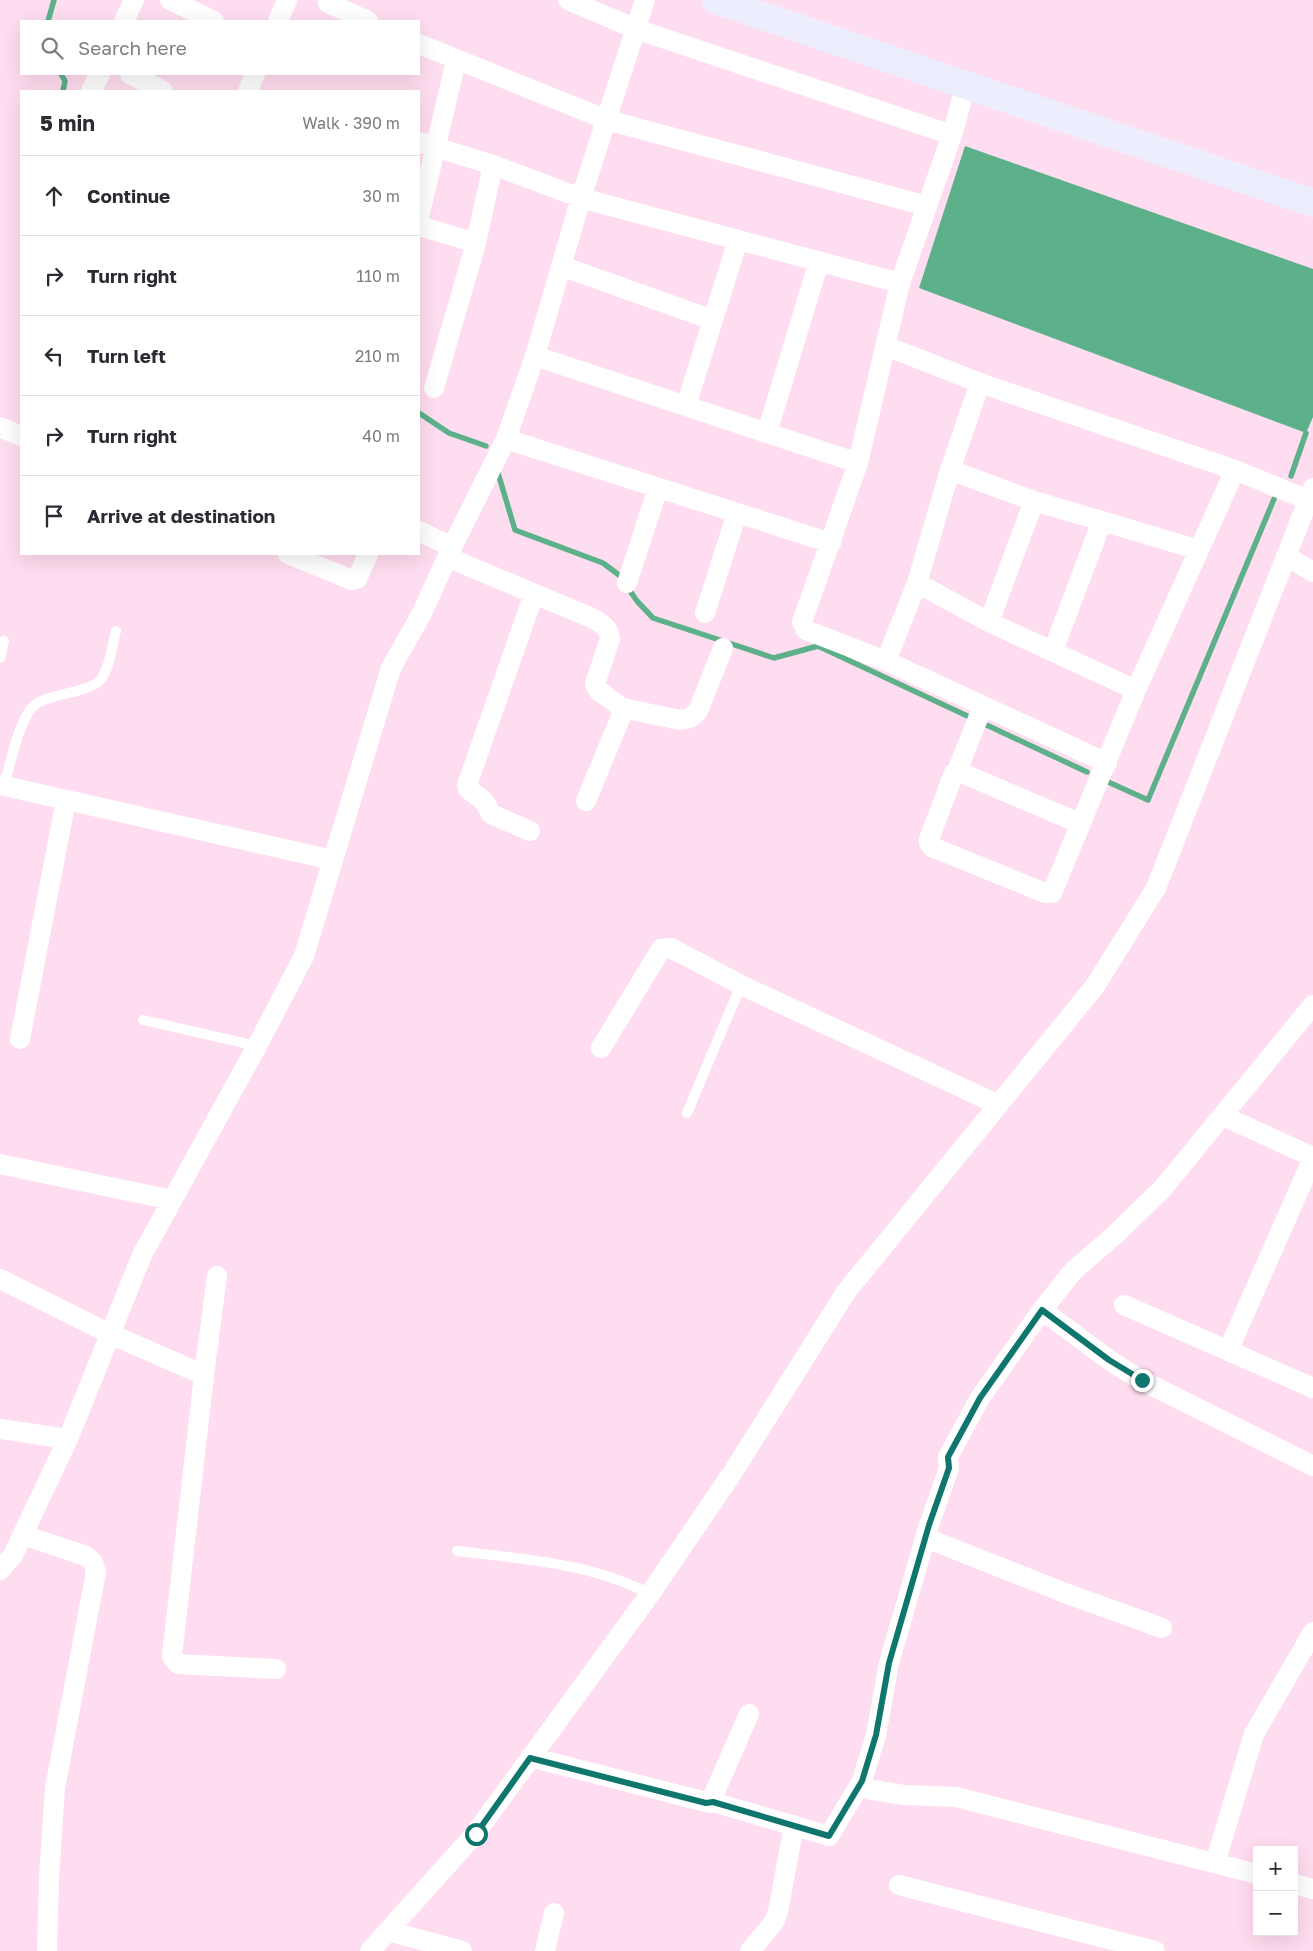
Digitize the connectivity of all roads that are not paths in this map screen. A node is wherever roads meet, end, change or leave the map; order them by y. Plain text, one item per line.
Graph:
1 (134, 0) edge
2 (170, 0) edge
3 (287, 0) edge
4 (568, 0) edge
5 (645, 0) edge
6 (716, 0) edge
7 (328, 3) dead end
8 (124, 20) edge
9 (212, 20) edge
10 (278, 20) edge
11 (366, 20) edge
12 (636, 29) junction
13 (420, 44) edge
14 (456, 61) junction
15 (99, 75) edge
16 (132, 75) edge
17 (256, 75) edge
18 (966, 85) junction
19 (92, 90) edge
20 (161, 90) edge
21 (248, 90) edge
22 (607, 120) junction
23 (952, 135) junction
24 (427, 145) edge
25 (493, 165) junction
26 (580, 198) junction
27 (1313, 203) edge
28 (927, 206) junction
29 (420, 208) edge
30 (420, 226) edge
31 (738, 240) junction
32 (476, 243) junction
33 (819, 262) junction
34 (561, 266) junction
35 (900, 283) junction
36 (713, 320) junction
37 (886, 346) junction
38 (535, 356) junction
39 (980, 383) junction
40 (434, 388) dead end
41 (686, 406) junction
42 (0, 427) edge
43 (767, 433) junction
44 (20, 436) edge
45 (506, 439) junction
46 (858, 463) junction
47 (950, 470) junction
48 (1235, 470) junction
49 (658, 488) junction
50 (1311, 494) edge
51 (1034, 501) junction
52 (736, 513) junction
53 (1102, 521) junction
54 (420, 532) edge
55 (831, 543) junction
56 (1199, 550) junction
57 (449, 552) junction
58 (290, 555) edge
59 (368, 555) edge
60 (1286, 556) junction
61 (1313, 572) edge
62 (627, 583) dead end
63 (917, 583) junction
64 (534, 594) junction
65 (705, 613) dead end
66 (989, 622) junction
67 (116, 631) dead end
68 (4, 641) dead end
69 (723, 648) dead end
70 (1053, 651) junction
71 (0, 658) edge
72 (886, 661) junction
73 (1136, 690) junction
74 (622, 708) junction
75 (979, 717) junction
76 (1107, 763) junction
77 (957, 771) junction
78 (2, 785) edge
79 (66, 800) junction
80 (586, 801) dead end
81 (1079, 823) junction
82 (530, 831) dead end
83 (333, 860) junction
84 (741, 985) junction
85 (1313, 1005) edge
86 (143, 1020) dead end
87 (20, 1039) dead end
88 (257, 1046) junction
89 (601, 1048) dead end
90 (999, 1105) junction
91 (687, 1113) dead end
92 (1223, 1116) junction
93 (1313, 1157) edge
94 (0, 1164) edge
95 (172, 1200) junction
96 (217, 1276) dead end
97 (0, 1279) edge
98 (1124, 1305) dead end
99 (1042, 1310) junction
100 (110, 1334) junction
101 (1228, 1351) junction
102 (204, 1375) junction
103 (1313, 1388) edge
104 (0, 1429) edge
105 (68, 1439) junction
106 (1313, 1466) edge
107 (23, 1535) junction
108 (926, 1538) junction
109 (457, 1551) dead end
110 (0, 1570) edge
111 (650, 1594) junction
112 (1162, 1628) dead end
113 (1313, 1632) edge
114 (276, 1669) dead end
115 (750, 1714) dead end
116 (530, 1758) junction
117 (862, 1781) junction
118 (713, 1802) junction
119 (794, 1826) junction
120 (1215, 1863) junction
121 (1253, 1873) edge
122 (899, 1884) dead end
123 (1298, 1885) edge
124 (1313, 1889) edge
125 (554, 1913) dead end
126 (388, 1931) junction
127 (47, 1951) edge
128 (370, 1951) edge
129 (462, 1951) edge
130 (545, 1951) edge
131 (750, 1951) edge
132 (1155, 1951) edge

1 - 8 street
2 - 9 street
3 - 10 street
4 - 12 street
5 - 12 street
6 - 18 main road
7 - 11 street
12 - 22 street
12 - 23 street
13 - 14 street
14 - 22 street
14 - 24 street
15 - 19 street
16 - 20 street
17 - 21 street
18 - 23 street
18 - 27 main road
22 - 26 street
22 - 28 street
23 - 28 street
24 - 25 street
24 - 29 street
25 - 26 street
25 - 32 street
26 - 31 street
26 - 34 street
28 - 35 street
30 - 32 street
31 - 33 street
31 - 36 street
32 - 40 street
33 - 35 street
33 - 43 street
34 - 36 street
34 - 38 street
35 - 37 street
36 - 41 street
37 - 39 street
37 - 46 street
38 - 41 street
38 - 45 street
39 - 47 street
39 - 48 street
41 - 43 street
42 - 44 street
43 - 46 street
45 - 49 street
45 - 57 street
46 - 55 street
47 - 51 street
47 - 63 street
48 - 50 street
48 - 56 street
49 - 52 street
49 - 62 street
50 - 60 street
51 - 53 street
51 - 66 street
52 - 55 street
52 - 65 street
53 - 56 street
53 - 70 street
54 - 57 street
55 - 72 street
56 - 73 street
57 - 64 street
57 - 83 street
58 - 59 street
60 - 61 street
60 - 90 street
63 - 66 street
63 - 72 street
64 - 74 street
64 - 82 street
66 - 70 street
67 - 78 lane
68 - 71 lane
69 - 74 street
70 - 73 street
72 - 75 street
73 - 76 street
74 - 80 street
75 - 76 street
75 - 77 street
76 - 81 street
77 - 81 street
77 - 81 street
78 - 79 street
79 - 83 street
79 - 87 street
83 - 88 street
84 - 89 street
84 - 90 street
84 - 91 lane
85 - 92 street
86 - 88 lane
88 - 95 street
90 - 111 street
92 - 93 street
92 - 99 street
93 - 101 street
94 - 95 street
95 - 100 street
96 - 102 street
97 - 100 street
98 - 101 street
99 - 106 street
99 - 108 street
100 - 102 street
100 - 105 street
101 - 103 street
102 - 114 street
104 - 105 street
105 - 107 street
107 - 110 street
107 - 127 street
108 - 112 street
108 - 117 street
109 - 111 lane
111 - 116 street
113 - 120 street
115 - 118 street
116 - 118 street
116 - 126 street
117 - 119 street
117 - 120 street
118 - 119 street
119 - 131 street
120 - 121 street
122 - 132 street
123 - 124 street
125 - 130 street
126 - 128 street
126 - 129 street

